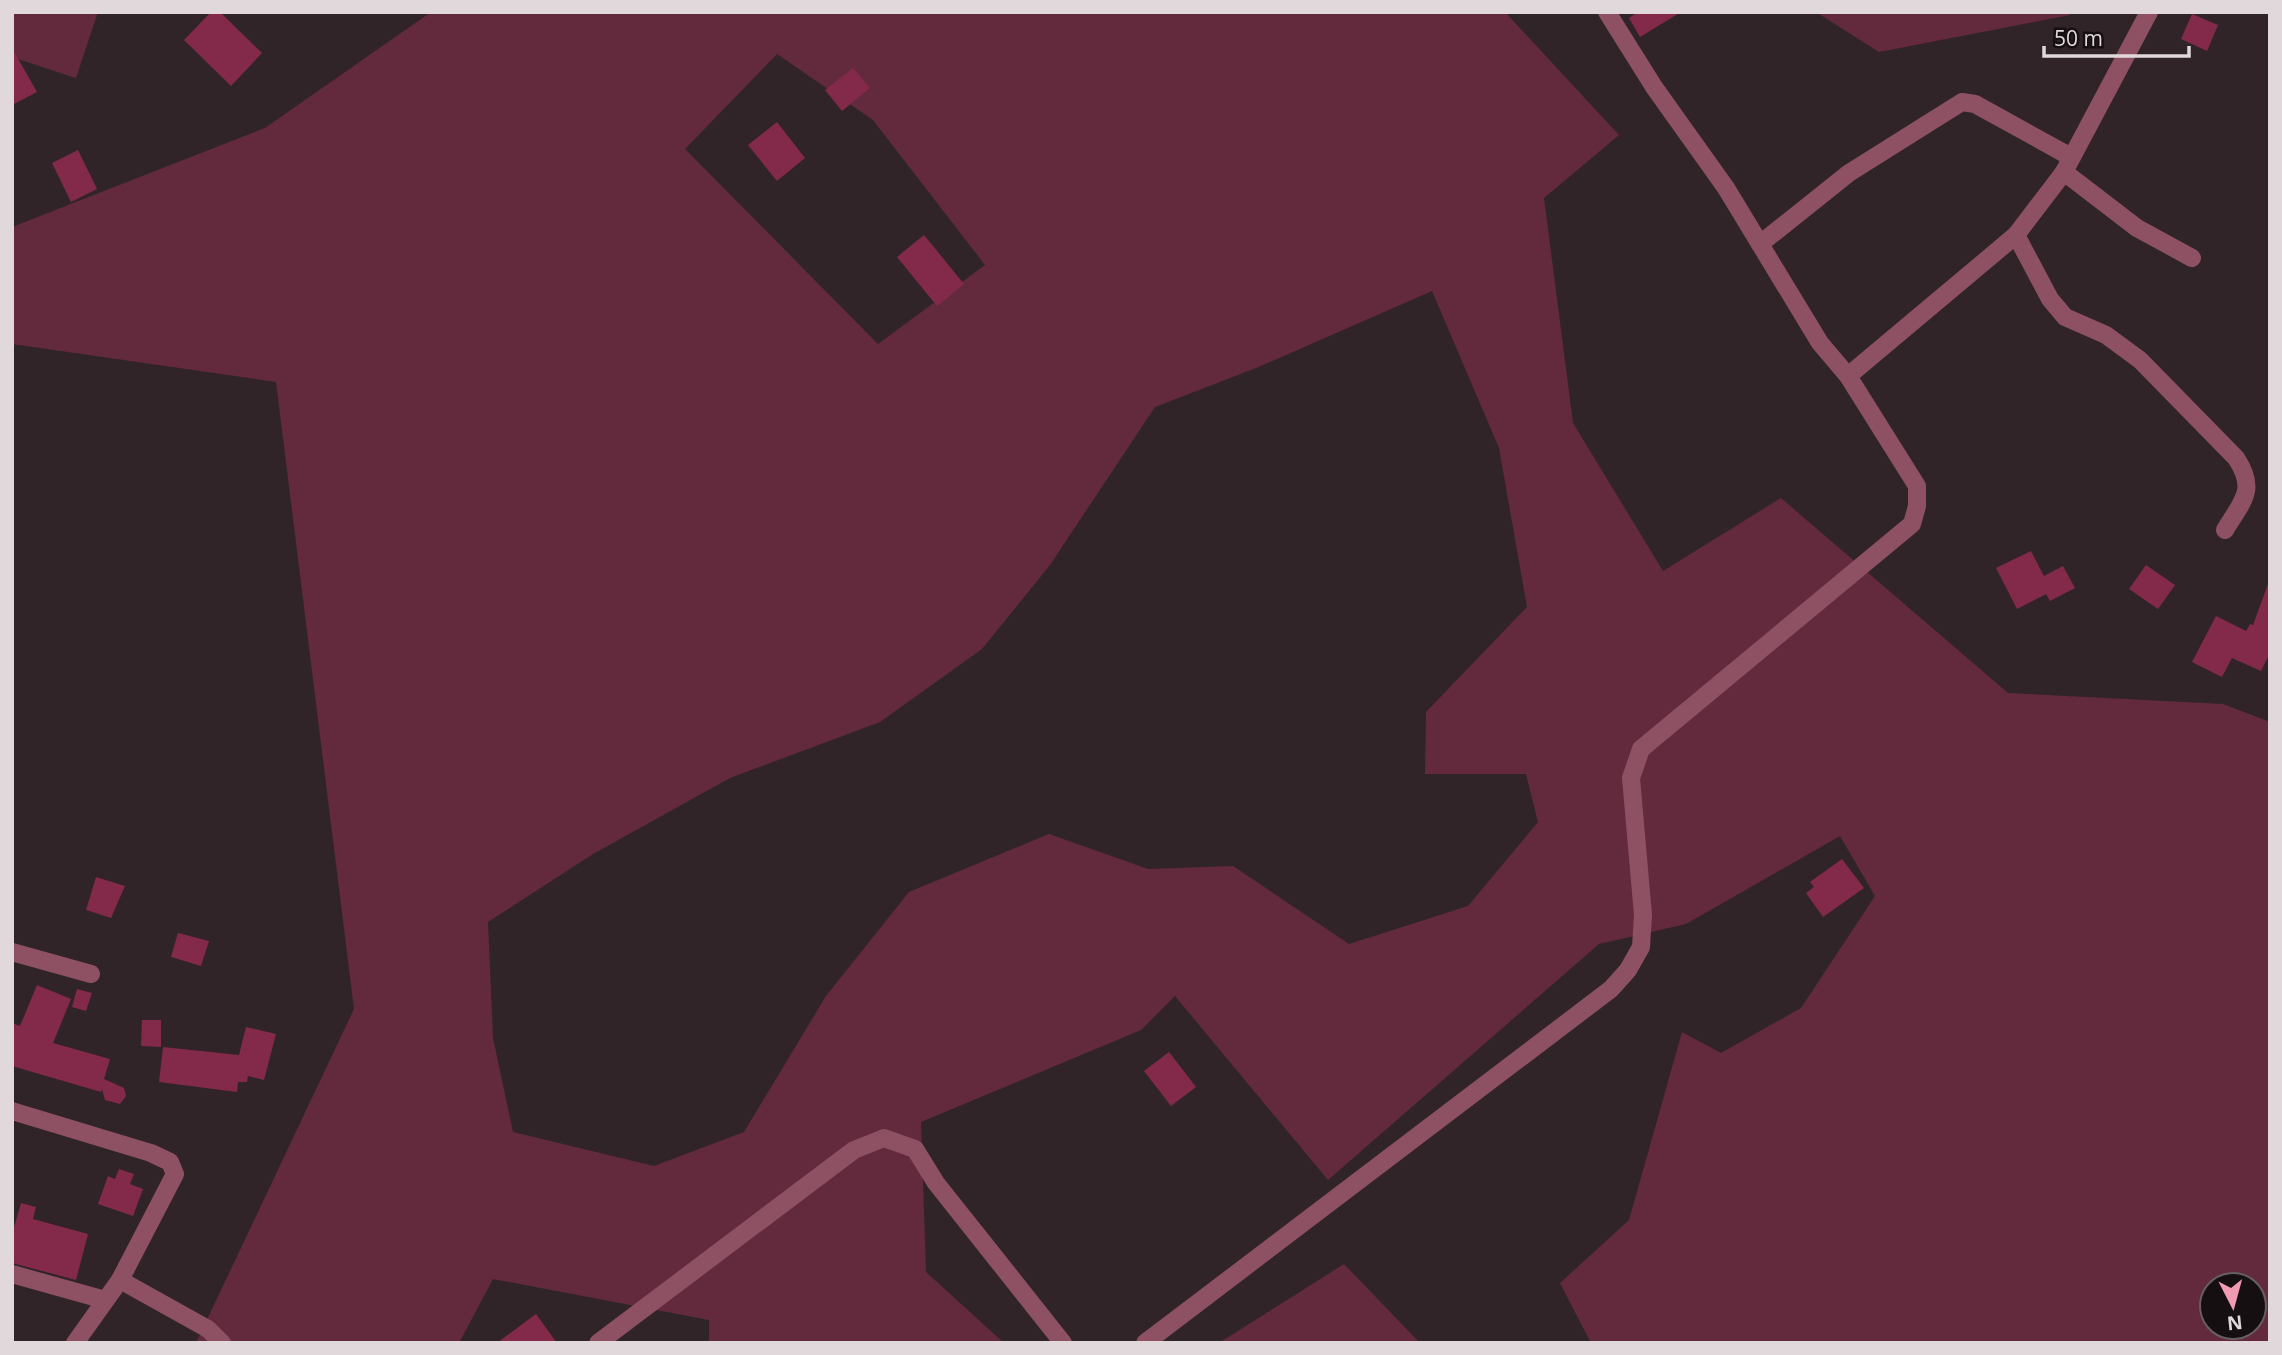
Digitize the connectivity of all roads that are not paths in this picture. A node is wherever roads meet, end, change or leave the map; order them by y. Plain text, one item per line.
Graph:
1 (1607, 12) edge
2 (2149, 12) edge
3 (2068, 165) junction
4 (2016, 234) junction
5 (1760, 244) junction
6 (2192, 258) dead end
7 (1848, 376) junction
8 (2225, 530) dead end
9 (12, 952) edge
10 (91, 974) dead end
11 (12, 1111) edge
12 (12, 1274) edge
13 (120, 1280) junction
14 (105, 1300) junction
15 (75, 1343) edge
16 (222, 1343) edge
17 (598, 1343) edge
18 (1063, 1343) edge
19 (1145, 1343) edge

1 - 5 street
2 - 3 street
3 - 4 street
3 - 5 street
3 - 6 street
4 - 7 street
4 - 8 street
5 - 7 street
7 - 19 street
9 - 10 street
11 - 13 street
12 - 14 street
13 - 14 street
13 - 16 street
14 - 15 street
17 - 18 street

